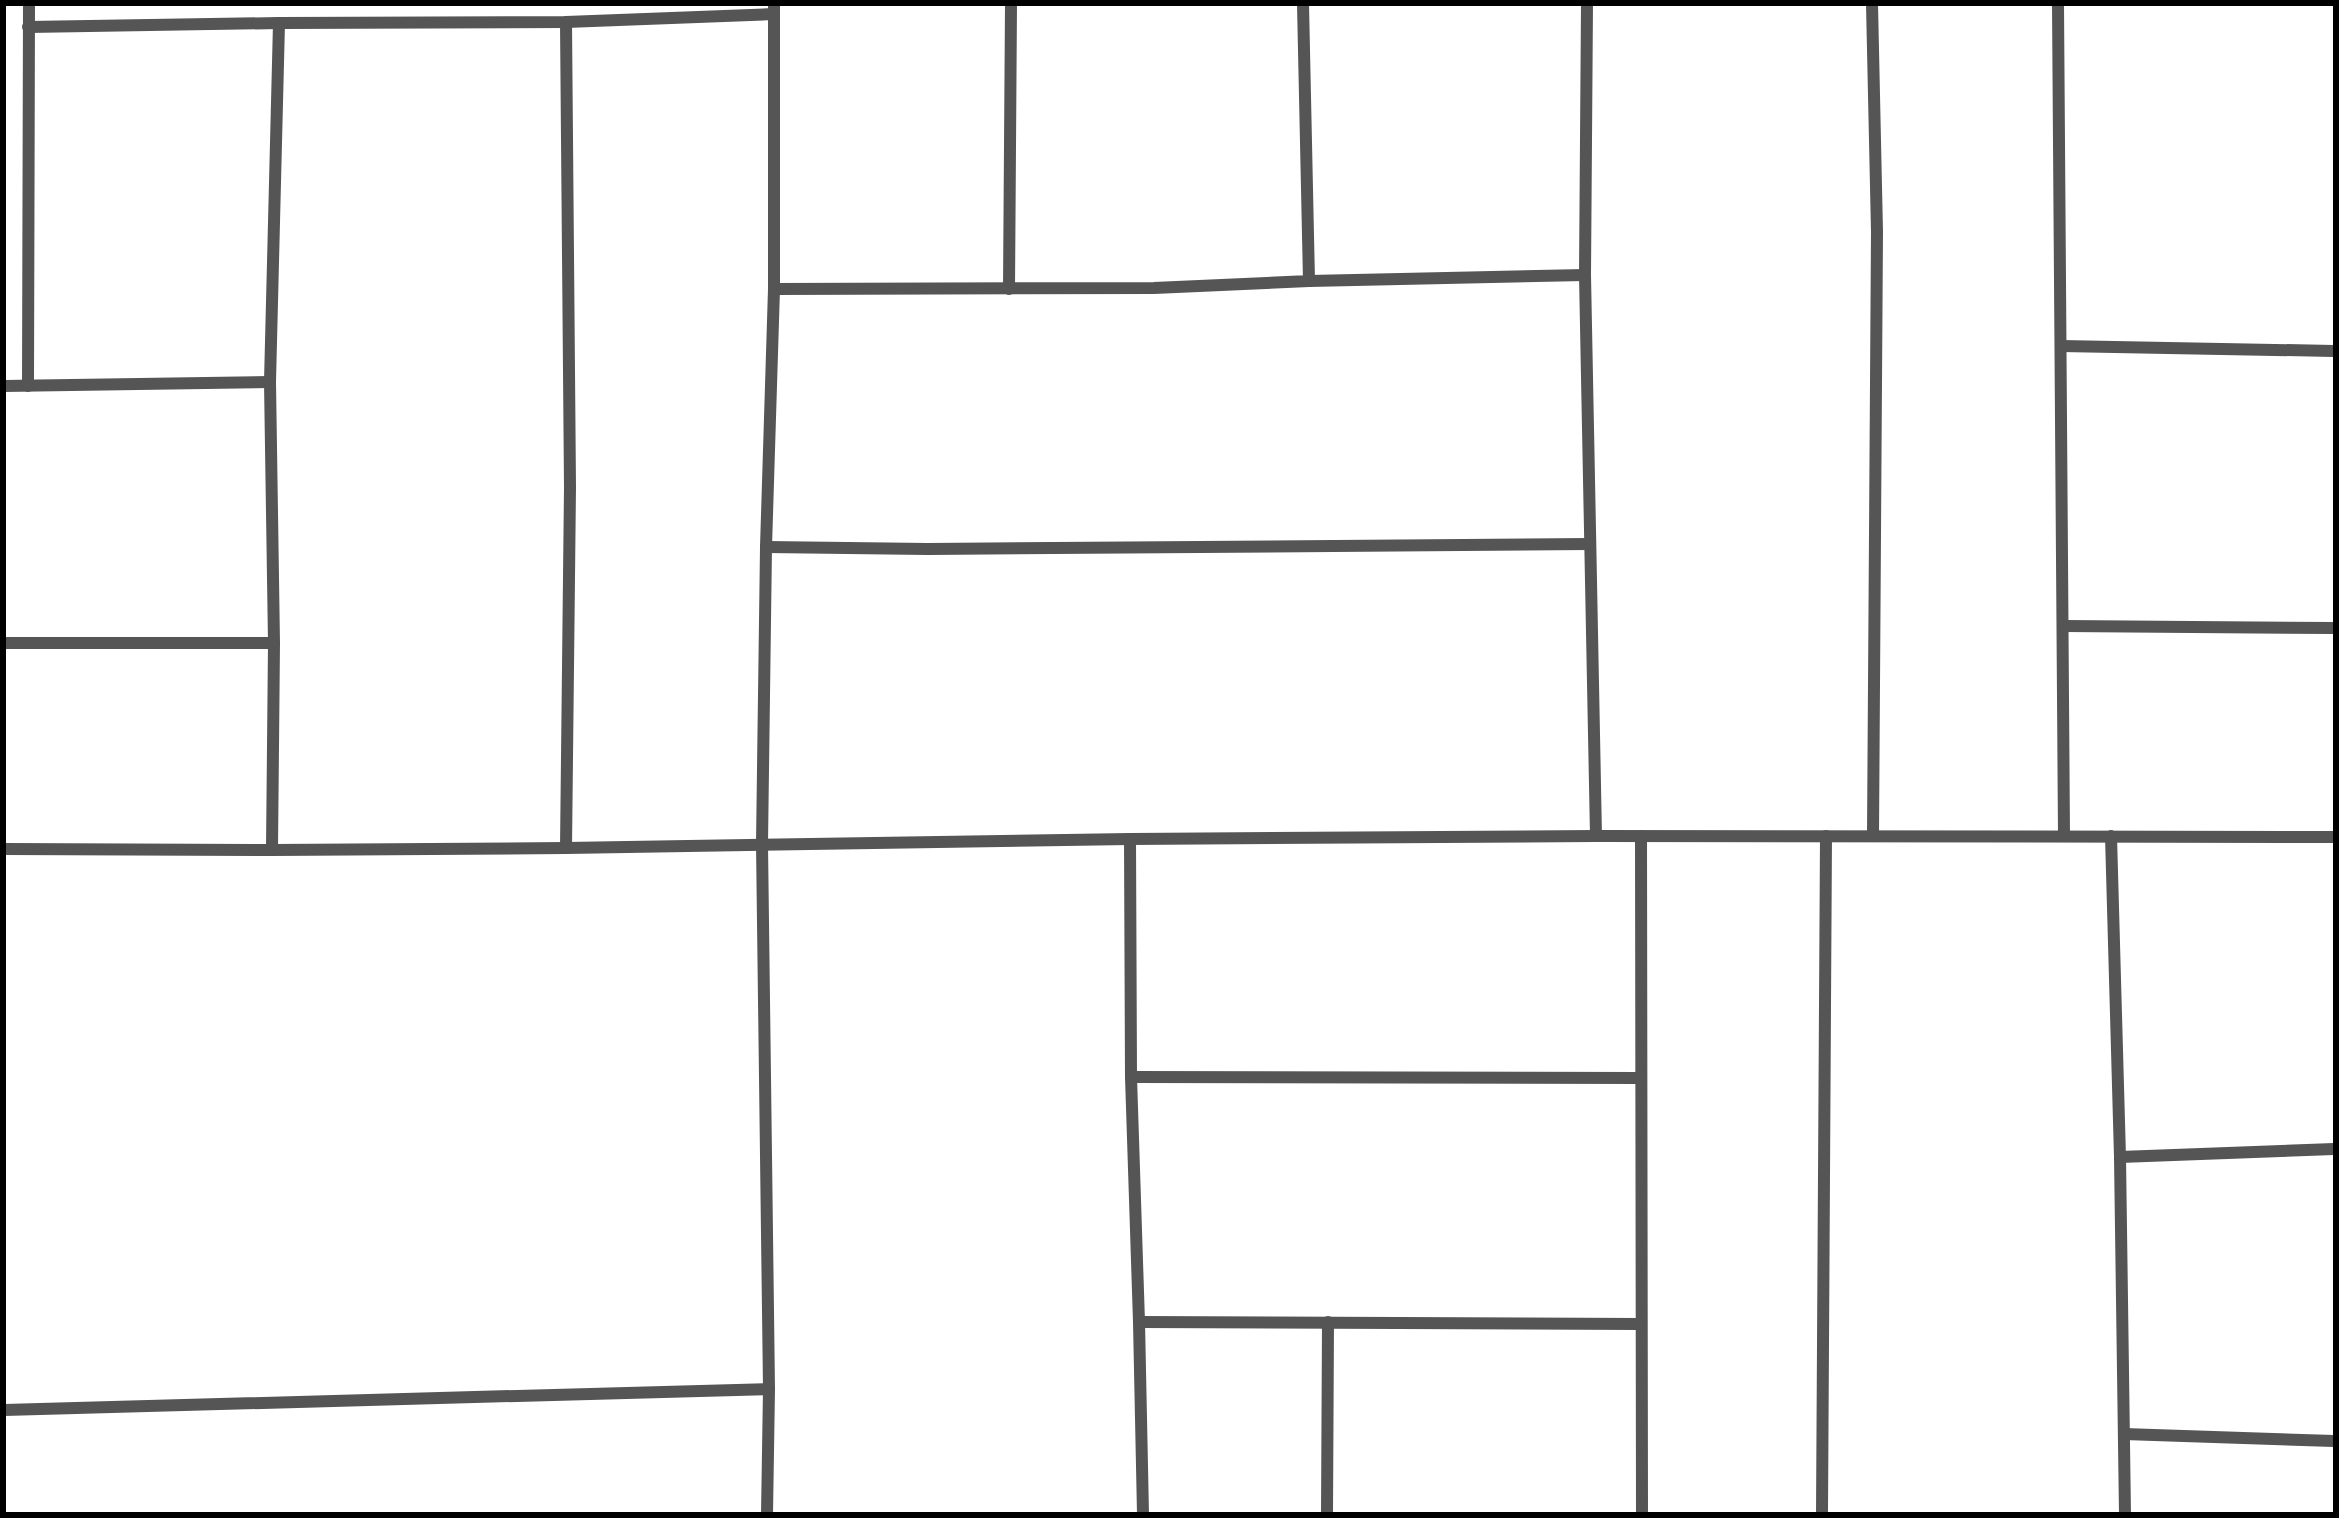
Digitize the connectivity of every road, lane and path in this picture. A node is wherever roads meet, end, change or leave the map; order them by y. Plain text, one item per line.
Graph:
1 (28, 4) edge
2 (1011, 4) edge
3 (1303, 4) edge
4 (1587, 4) edge
5 (1872, 4) edge
6 (2058, 4) edge
7 (774, 10) edge
8 (566, 22) junction
9 (279, 23) junction
10 (28, 27) junction
11 (1585, 275) junction
12 (1310, 281) junction
13 (774, 289) junction
14 (1009, 289) junction
15 (2061, 346) junction
16 (2334, 351) edge
17 (270, 382) junction
18 (4, 386) edge
19 (28, 386) junction
20 (1588, 544) junction
21 (766, 547) junction
22 (2064, 626) junction
23 (2334, 628) edge
24 (4, 643) edge
25 (274, 643) junction
26 (1596, 836) junction
27 (1641, 836) junction
28 (1826, 836) junction
29 (1873, 836) junction
30 (2064, 836) junction
31 (2111, 836) junction
32 (2334, 837) edge
33 (1130, 839) junction
34 (762, 844) junction
35 (566, 848) junction
36 (4, 849) edge
37 (272, 850) junction
38 (1131, 1077) junction
39 (1640, 1078) junction
40 (2334, 1149) edge
41 (2120, 1157) junction
42 (1139, 1322) junction
43 (1328, 1322) junction
44 (1641, 1324) junction
45 (769, 1389) junction
46 (4, 1410) edge
47 (2124, 1434) junction
48 (2334, 1441) edge
49 (767, 1514) edge
50 (1143, 1514) edge
51 (1327, 1514) edge
52 (1642, 1514) edge
53 (1822, 1514) edge
54 (2126, 1514) edge

1 - 10 street
2 - 14 street
3 - 12 street
4 - 11 street
5 - 29 street
6 - 15 street
7 - 8 street
7 - 13 street
8 - 9 street
8 - 35 street
9 - 10 street
9 - 17 street
10 - 19 street
11 - 12 street
11 - 20 street
12 - 14 street
13 - 14 street
13 - 21 street
15 - 16 street
15 - 22 street
17 - 19 street
17 - 25 street
18 - 19 street
20 - 21 street
20 - 26 street
21 - 34 street
22 - 23 street
22 - 30 street
24 - 25 street
25 - 37 street
26 - 27 street
26 - 33 street
27 - 28 street
27 - 39 street
28 - 29 street
28 - 53 street
29 - 30 street
30 - 31 street
31 - 32 street
31 - 41 street
33 - 34 street
33 - 38 street
34 - 35 street
34 - 45 street
35 - 37 street
36 - 37 street
38 - 39 street
38 - 42 street
39 - 44 street
40 - 41 street
41 - 47 street
42 - 43 street
42 - 50 street
43 - 44 street
43 - 51 street
44 - 52 street
45 - 46 street
45 - 49 street
47 - 48 street
47 - 54 street

